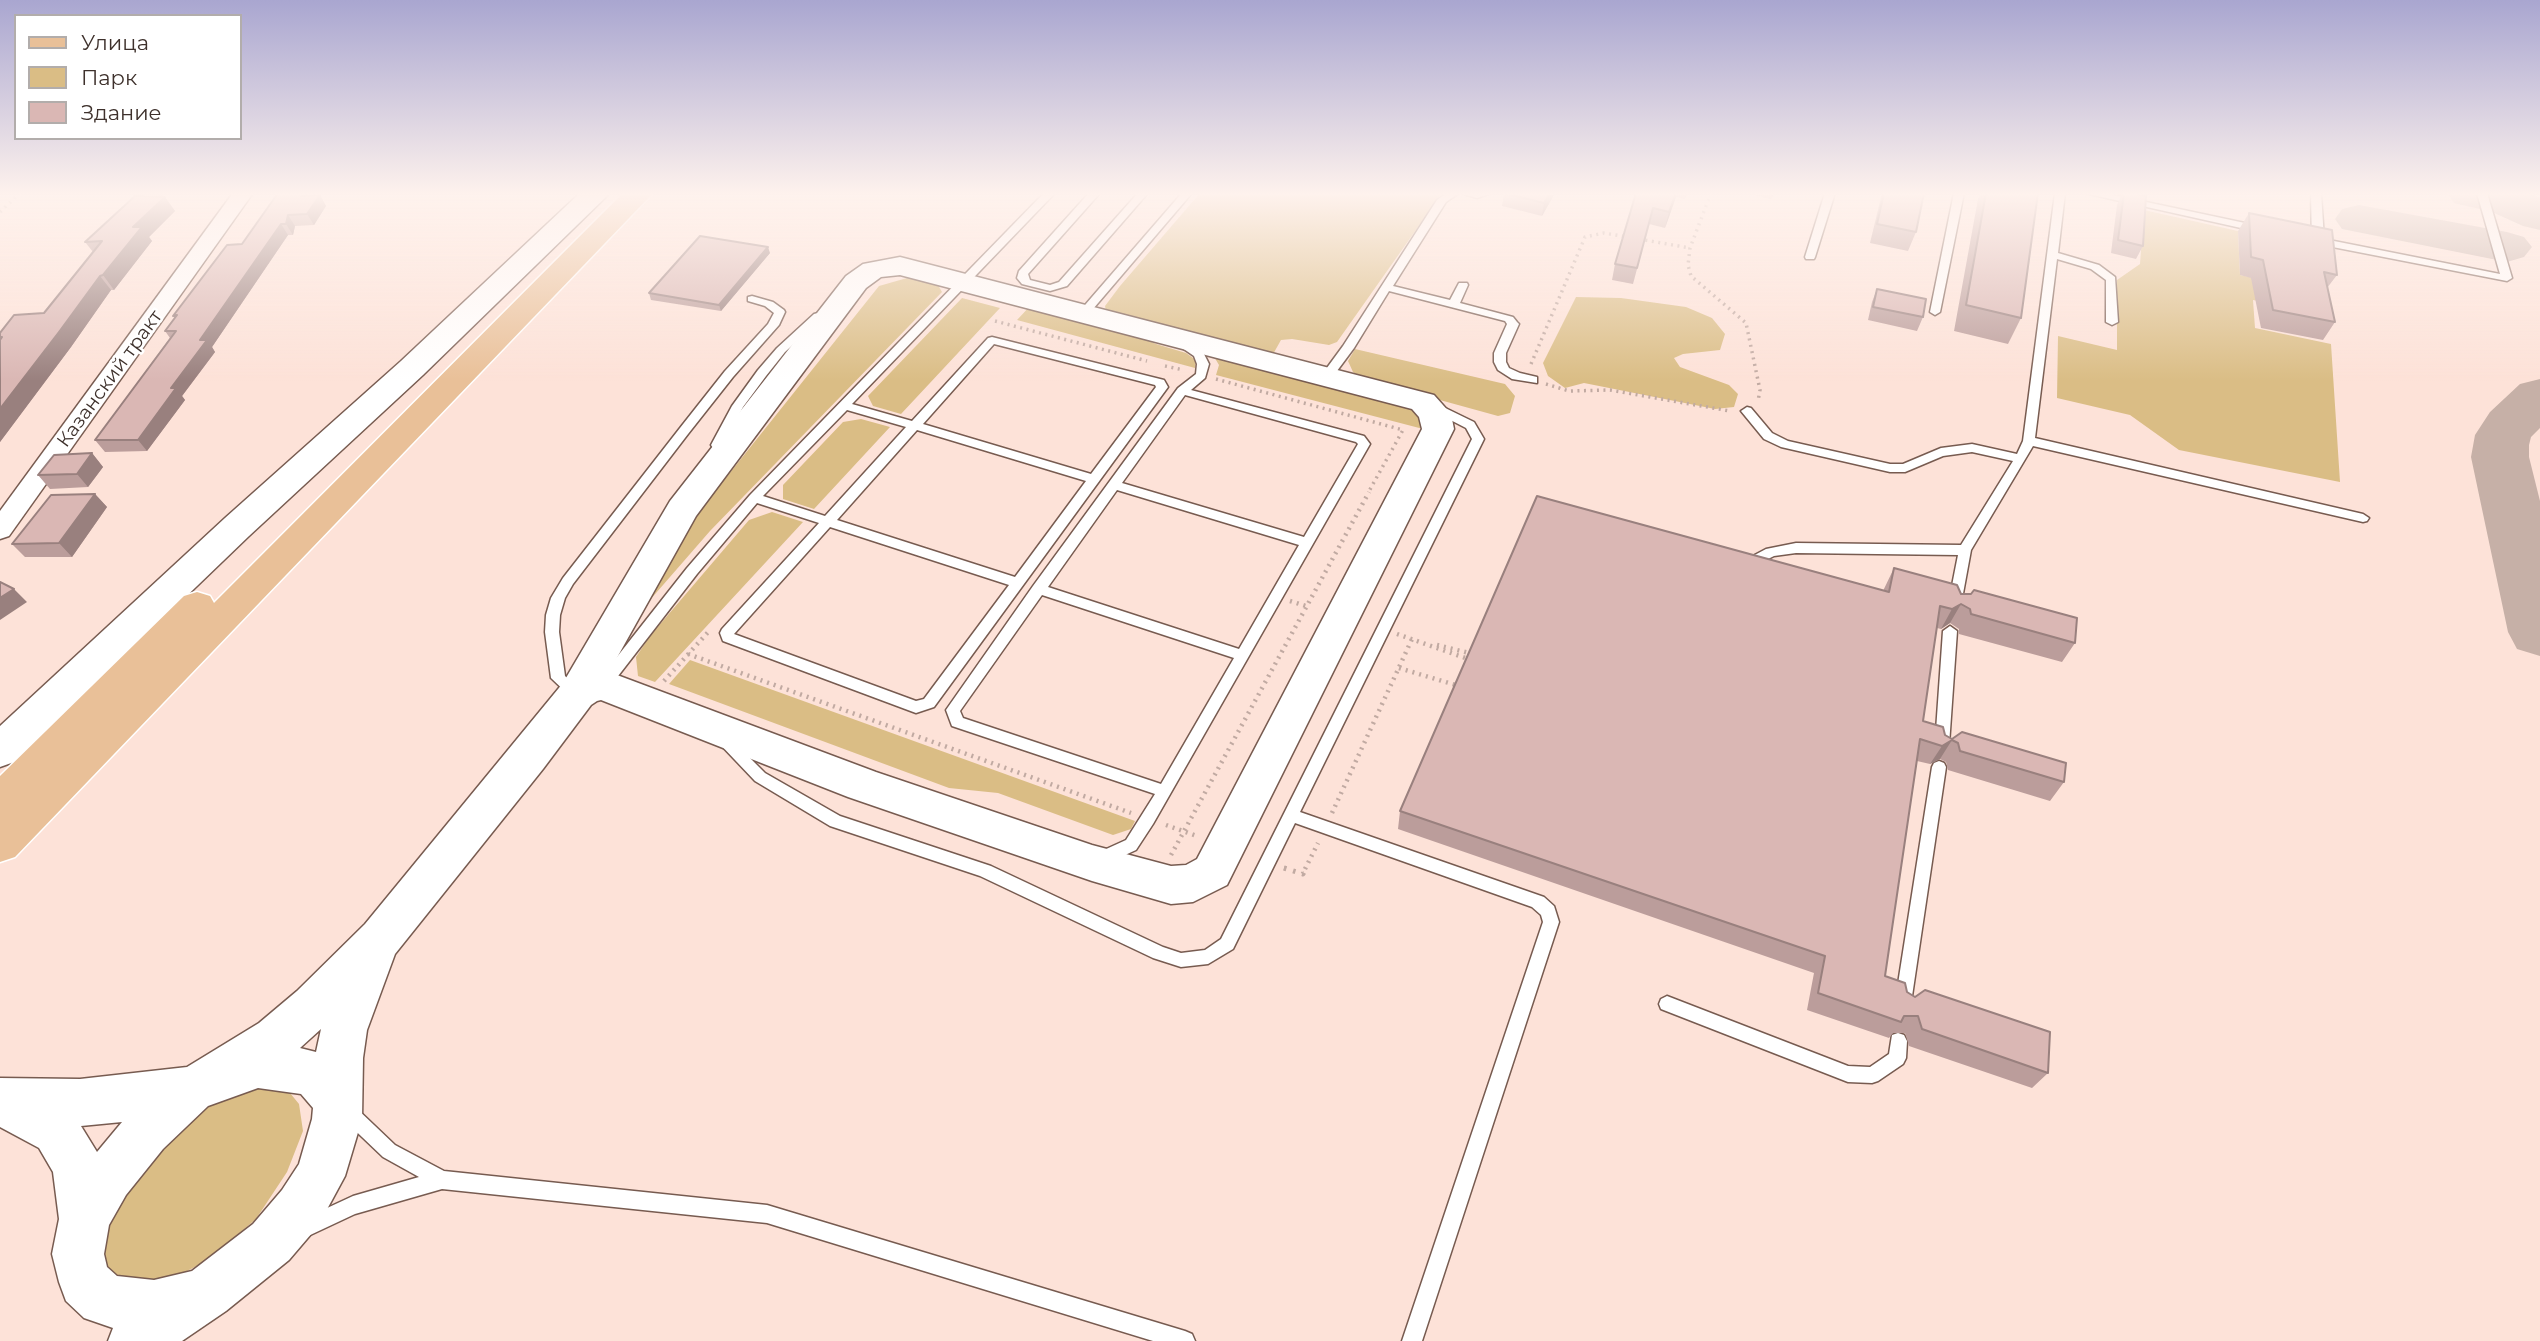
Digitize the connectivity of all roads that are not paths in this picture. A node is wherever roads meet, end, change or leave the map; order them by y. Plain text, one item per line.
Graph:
1 (2053, 255) edge
2 (198, 256) edge
3 (531, 256) edge
4 (553, 256) edge
5 (576, 256) edge
6 (990, 256) edge
7 (1039, 256) edge
8 (1088, 256) edge
9 (1133, 256) edge
10 (1406, 256) edge
11 (1946, 256) edge
12 (2055, 256) edge
13 (2393, 256) edge
14 (2500, 256) edge
15 (964, 282) junction
16 (1463, 285) dead end
17 (1386, 287) junction
18 (752, 299) dead end
19 (1454, 303) junction
20 (1935, 312) dead end
21 (1083, 314) junction
22 (2112, 322) dead end
23 (1173, 338) junction
24 (1327, 376) junction
25 (1533, 380) road end
26 (1182, 391) junction
27 (1423, 402) junction
28 (844, 405) junction
29 (1747, 411) road end
30 (913, 426) junction
31 (2029, 441) junction
32 (2021, 459) junction
33 (1096, 479) junction
34 (1114, 485) junction
35 (754, 498) junction
36 (2363, 518) dead end
37 (827, 521) junction
38 (0, 530) edge
39 (1307, 543) junction
40 (1965, 550) junction
41 (1754, 561) edge
42 (1019, 583) junction
43 (1038, 589) junction
44 (1955, 607) edge
45 (1950, 631) dead end
46 (1242, 654) junction
47 (590, 690) junction
48 (709, 727) junction
49 (1941, 749) edge
50 (0, 751) edge
51 (1939, 767) dead end
52 (1164, 792) junction
53 (15, 808) edge
54 (1292, 815) junction
55 (0, 844) edge
56 (0, 852) edge
57 (1091, 863) junction
58 (381, 938) junction
59 (1903, 1003) edge
60 (1667, 1004) dead end
61 (1898, 1041) edge
62 (203, 1084) junction
63 (337, 1100) junction
64 (2, 1102) edge
65 (442, 1180) junction
66 (85, 1219) junction
67 (227, 1277) junction
68 (135, 1341) edge
69 (1185, 1341) edge
70 (1412, 1341) edge

1 - 31 lane
2 - 38 street, Казанский тракт
3 - 50 street
4 - 53 main road
5 - 53 main road
6 - 15 lane
7 - 8 lane
9 - 21 lane
10 - 17 lane
11 - 20 lane
12 - 22 lane
13 - 14 lane
15 - 21 street
15 - 28 lane
15 - 47 street
16 - 19 lane
17 - 19 lane
17 - 24 lane
18 - 47 lane
19 - 25 lane
21 - 23 street
23 - 24 street
23 - 26 lane
24 - 27 street
26 - 34 lane
26 - 39 lane
27 - 54 lane
27 - 57 street
28 - 30 lane
28 - 35 lane
29 - 32 lane
30 - 33 lane
30 - 33 lane
30 - 37 lane
31 - 32 lane
31 - 36 lane
32 - 40 lane
33 - 42 lane
34 - 39 lane
34 - 43 lane
35 - 37 lane
35 - 47 lane
37 - 42 lane
37 - 42 lane
39 - 46 lane
40 - 41 lane
40 - 44 lane
43 - 46 lane
43 - 52 lane
45 - 49 lane
46 - 52 lane
47 - 48 street
47 - 58 street
48 - 54 lane
48 - 57 street
51 - 59 lane
52 - 57 lane
53 - 55 main road
53 - 56 street
54 - 70 lane
58 - 62 street
58 - 63 street
60 - 61 lane
62 - 63 street
62 - 64 street
62 - 66 street
63 - 65 lane
63 - 67 street
64 - 66 street
65 - 67 lane
65 - 69 lane
66 - 67 street
67 - 68 street

